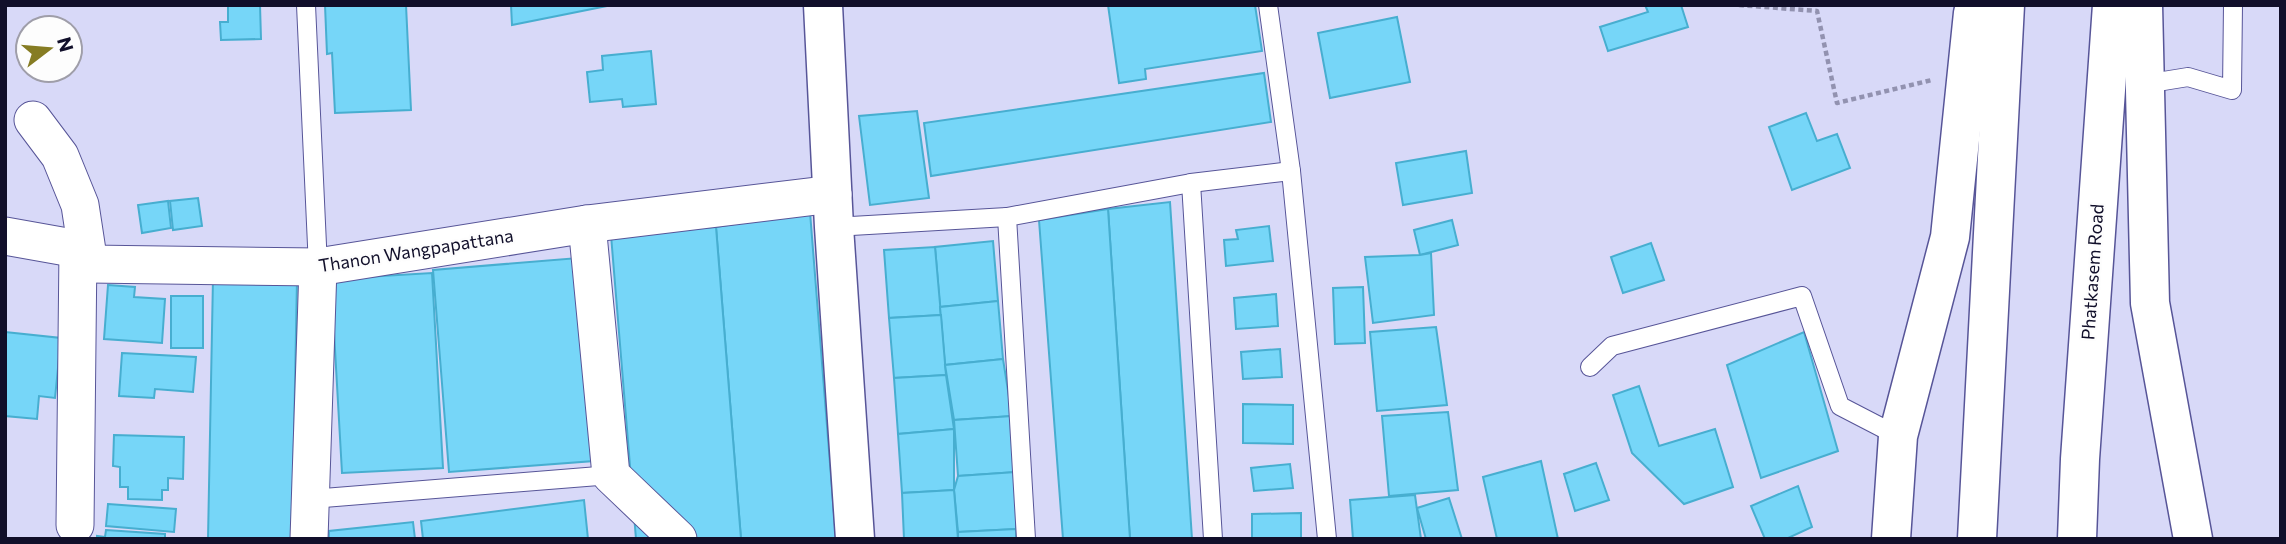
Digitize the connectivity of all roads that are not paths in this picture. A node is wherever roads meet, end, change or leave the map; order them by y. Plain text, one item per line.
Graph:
1 (306, 5) edge
2 (823, 5) edge
3 (1268, 5) edge
4 (1979, 5) edge
5 (2005, 5) edge
6 (2112, 5) edge
7 (2143, 5) edge
8 (2233, 5) edge
9 (2145, 84) junction
10 (33, 120) dead end
11 (1291, 171) junction
12 (1191, 183) junction
13 (833, 210) junction
14 (1007, 217) junction
15 (587, 225) junction
16 (5, 236) edge
17 (83, 257) junction
18 (317, 267) junction
19 (1590, 367) dead end
20 (1898, 436) junction
21 (611, 475) junction
22 (311, 499) junction
23 (75, 525) dead end
24 (309, 539) edge
25 (678, 539) edge
26 (855, 539) edge
27 (1026, 539) edge
28 (1213, 539) edge
29 (1327, 539) edge
30 (1891, 539) edge
31 (1977, 539) edge
32 (2077, 539) edge
33 (2193, 539) edge

1 - 18 lane
2 - 13 main road
3 - 11 lane
4 - 20 main road
5 - 31 main road
6 - 32 main road, Phatkasem Road
7 - 9 main road
8 - 9 lane
9 - 33 main road
10 - 17 street
11 - 12 lane
11 - 29 lane
12 - 14 lane
12 - 28 lane
13 - 14 lane
13 - 15 street, Thanon Wangpapattana
13 - 26 main road
14 - 27 lane
15 - 18 street, Thanon Wangpapattana
15 - 21 street
16 - 17 street, Thanon Wangpapattana
17 - 18 street, Thanon Wangpapattana
17 - 23 street
18 - 22 street
19 - 20 lane
20 - 30 main road
21 - 22 lane
21 - 25 street
22 - 24 street

